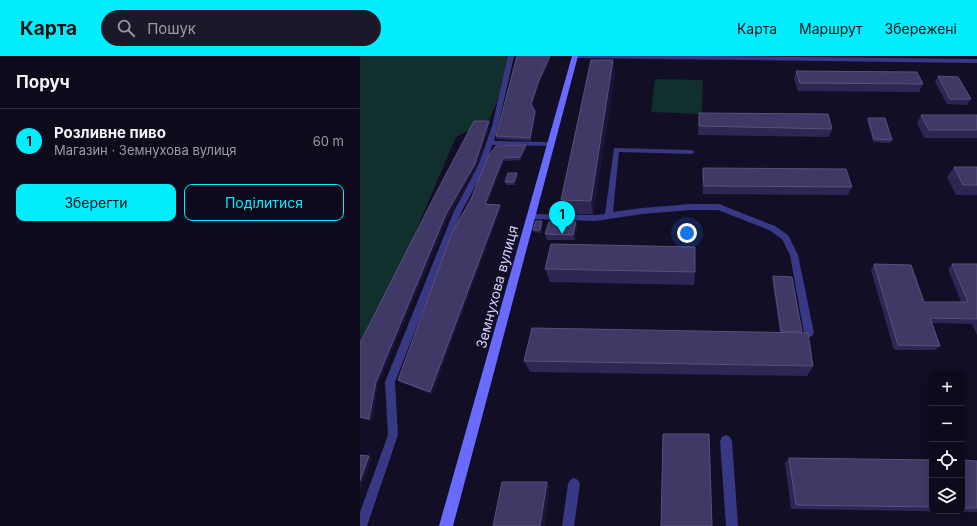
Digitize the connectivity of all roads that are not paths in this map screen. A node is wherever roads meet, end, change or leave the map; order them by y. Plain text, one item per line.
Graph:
1 (511, 56) edge
2 (576, 56) edge
3 (977, 60) edge
4 (489, 143) junction
5 (550, 144) junction
6 (691, 152) dead end
7 (609, 216) junction
8 (531, 217) junction
9 (809, 333) edge
10 (726, 440) dead end
11 (574, 484) dead end
12 (361, 526) edge
13 (446, 526) edge
14 (568, 526) edge
15 (732, 526) edge

1 - 4 lane
2 - 3 lane
2 - 5 street, Земнухова вулиця
4 - 5 lane
4 - 12 lane
5 - 8 street, Земнухова вулиця
6 - 7 lane
7 - 8 lane
7 - 9 lane
8 - 13 street, Земнухова вулиця
10 - 15 lane
11 - 14 lane

